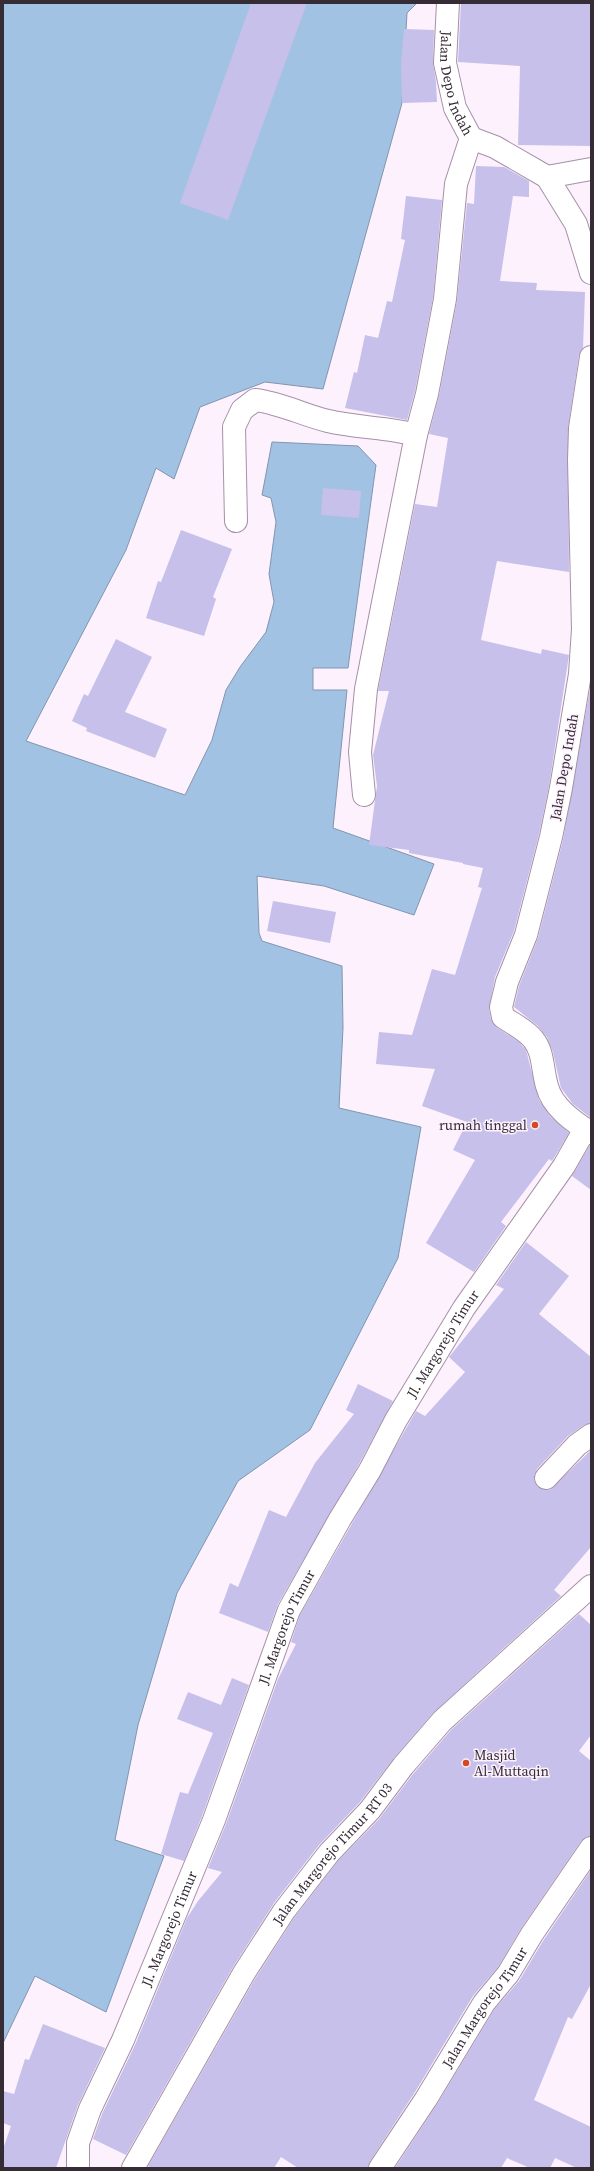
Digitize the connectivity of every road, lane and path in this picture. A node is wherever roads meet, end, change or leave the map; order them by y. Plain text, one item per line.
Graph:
1 (448, 3) edge
2 (471, 138) junction
3 (591, 169) edge
4 (547, 177) junction
5 (591, 273) edge
6 (591, 357) edge
7 (416, 435) junction
8 (236, 521) dead end
9 (583, 709) edge
10 (364, 795) dead end
11 (588, 1131) edge
12 (591, 1435) edge
13 (546, 1478) dead end
14 (591, 1586) edge
15 (591, 1848) edge
16 (78, 2168) edge
17 (133, 2168) edge
18 (380, 2168) edge

1 - 2 street, Jalan Depo Indah
2 - 4 street, Jalan Depo Indah
2 - 7 street
3 - 4 street
4 - 5 street, Jalan Depo Indah
6 - 9 street, Jalan Depo Indah
7 - 8 street
7 - 10 street
9 - 11 street, Jalan Depo Indah
11 - 16 street, Jl. Margorejo Timur
12 - 13 street
14 - 17 street, Jalan Margorejo Timur RT 03
15 - 18 street, Jalan Margorejo Timur

